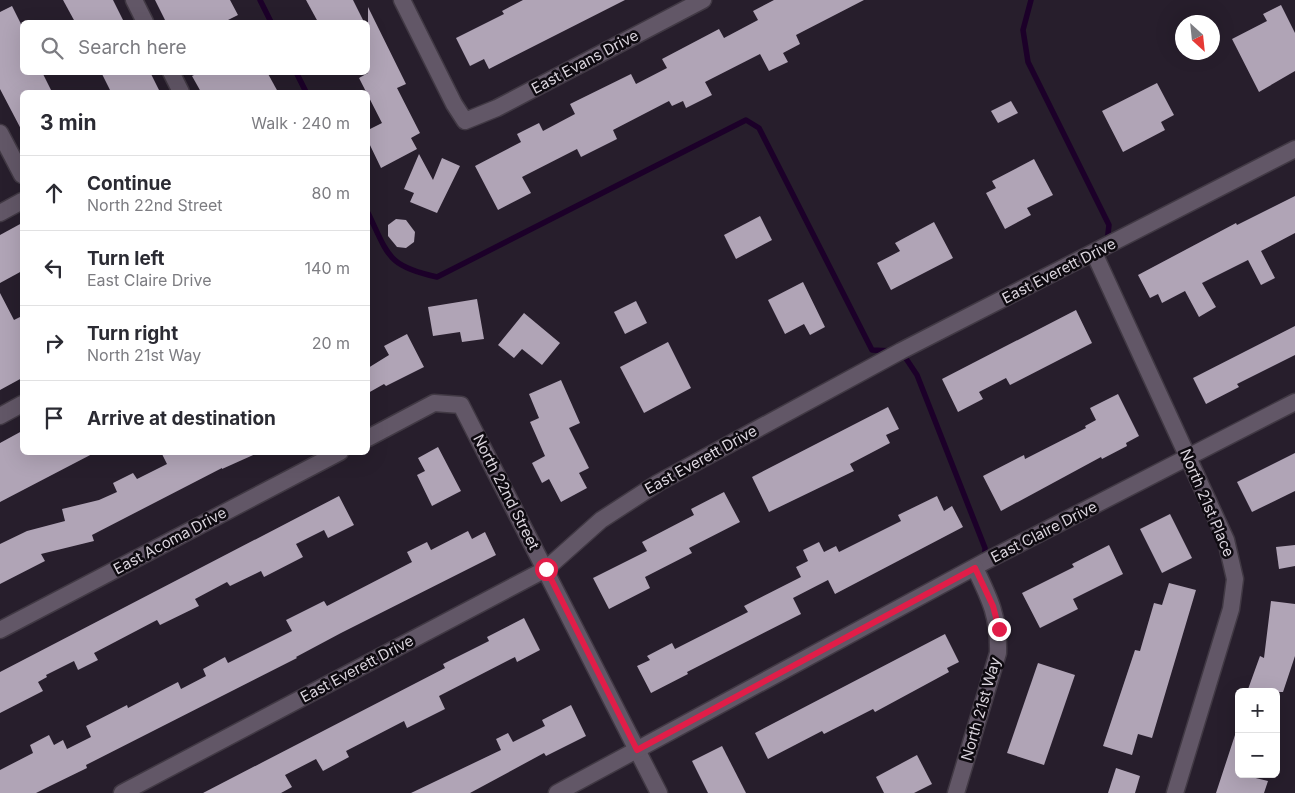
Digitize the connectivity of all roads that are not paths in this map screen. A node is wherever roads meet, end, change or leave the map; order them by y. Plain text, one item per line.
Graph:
1 (134, 0) edge
2 (402, 0) edge
3 (703, 0) edge
4 (144, 20) edge
5 (172, 75) edge
6 (180, 90) edge
7 (0, 133) edge
8 (1295, 149) edge
9 (20, 171) edge
10 (20, 202) edge
11 (0, 213) edge
12 (1094, 253) junction
13 (1295, 402) edge
14 (20, 405) edge
15 (0, 416) edge
16 (370, 437) edge
17 (334, 455) edge
18 (1189, 457) junction
19 (975, 568) junction
20 (546, 569) junction
21 (0, 630) edge
22 (637, 750) junction
23 (122, 793) edge
24 (557, 793) edge
25 (659, 793) edge
26 (956, 793) edge
27 (1175, 793) edge

1 - 4 street
2 - 3 street, East Evans Drive
5 - 6 street
7 - 9 street
8 - 12 street, East Everett Drive
10 - 11 street
12 - 18 street, North 21st Place
12 - 20 street, East Everett Drive
13 - 18 street, East Claire Drive
14 - 15 street
16 - 20 street, North 22nd Street
17 - 21 street, East Acoma Drive
18 - 19 street, East Claire Drive
18 - 27 street, North 21st Place
19 - 22 street, East Claire Drive
19 - 26 street, North 21st Way
20 - 22 street, North 22nd Street
20 - 23 street, East Everett Drive
22 - 24 street, East Claire Drive
22 - 25 street, North 22nd Street

